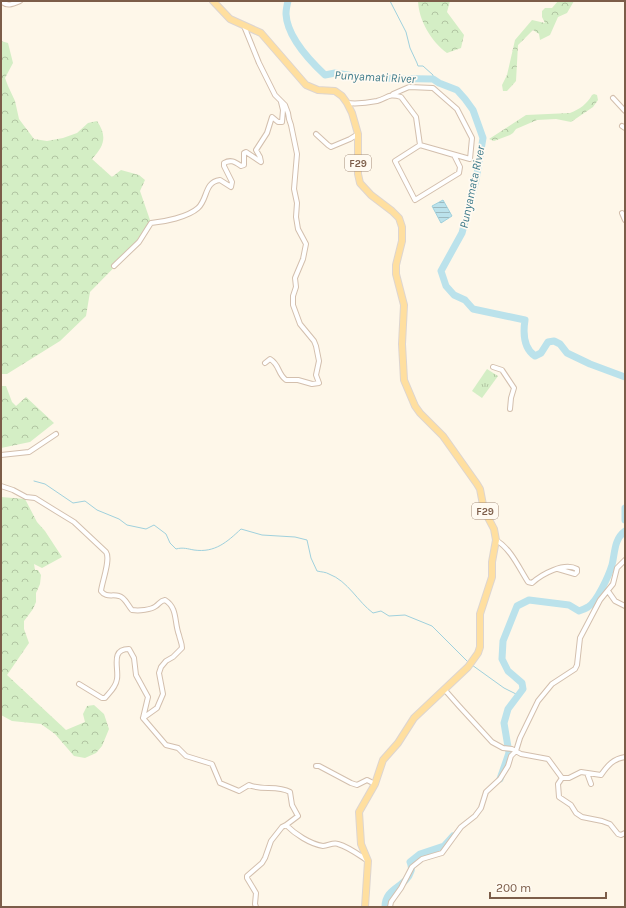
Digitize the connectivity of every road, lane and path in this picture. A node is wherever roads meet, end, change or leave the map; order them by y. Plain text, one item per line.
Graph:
1 (2, 1) edge
2 (20, 1) edge
3 (213, 1) edge
4 (244, 25) junction
5 (393, 94) junction
6 (612, 98) dead end
7 (281, 102) junction
8 (347, 103) junction
9 (625, 111) edge
10 (316, 134) dead end
11 (358, 134) junction
12 (420, 145) junction
13 (622, 213) dead end
14 (625, 220) edge
15 (114, 266) dead end
16 (265, 364) dead end
17 (493, 367) dead end
18 (510, 409) dead end
19 (56, 434) dead end
20 (1, 455) edge
21 (1, 486) edge
22 (496, 540) junction
23 (625, 560) edge
24 (558, 568) dead end
25 (608, 591) junction
26 (625, 606) edge
27 (79, 684) dead end
28 (444, 689) junction
29 (143, 718) junction
30 (514, 750) junction
31 (625, 757) edge
32 (316, 766) dead end
33 (588, 773) junction
34 (562, 778) junction
35 (375, 784) junction
36 (591, 784) dead end
37 (286, 825) junction
38 (625, 833) edge
39 (368, 861) junction
40 (256, 907) edge
41 (365, 907) edge
42 (390, 907) edge

1 - 2 street
3 - 4 main road, F29
4 - 7 street
4 - 8 main road, F29
5 - 8 street
5 - 12 street
5 - 12 street
6 - 9 street
7 - 15 street
7 - 16 street
8 - 11 main road, F29
10 - 11 street
11 - 22 main road, F29
12 - 12 street
13 - 14 street
17 - 18 street
19 - 20 street
21 - 29 street
22 - 24 street
22 - 28 main road, F29
23 - 25 street
25 - 26 street
25 - 30 street
27 - 29 street
28 - 30 street
28 - 35 main road, F29
29 - 37 street
30 - 34 street
30 - 42 street
31 - 33 street
32 - 35 street
33 - 34 street
33 - 36 street
34 - 38 street
35 - 39 main road, F29
37 - 39 street
37 - 40 street
39 - 41 main road, F29

